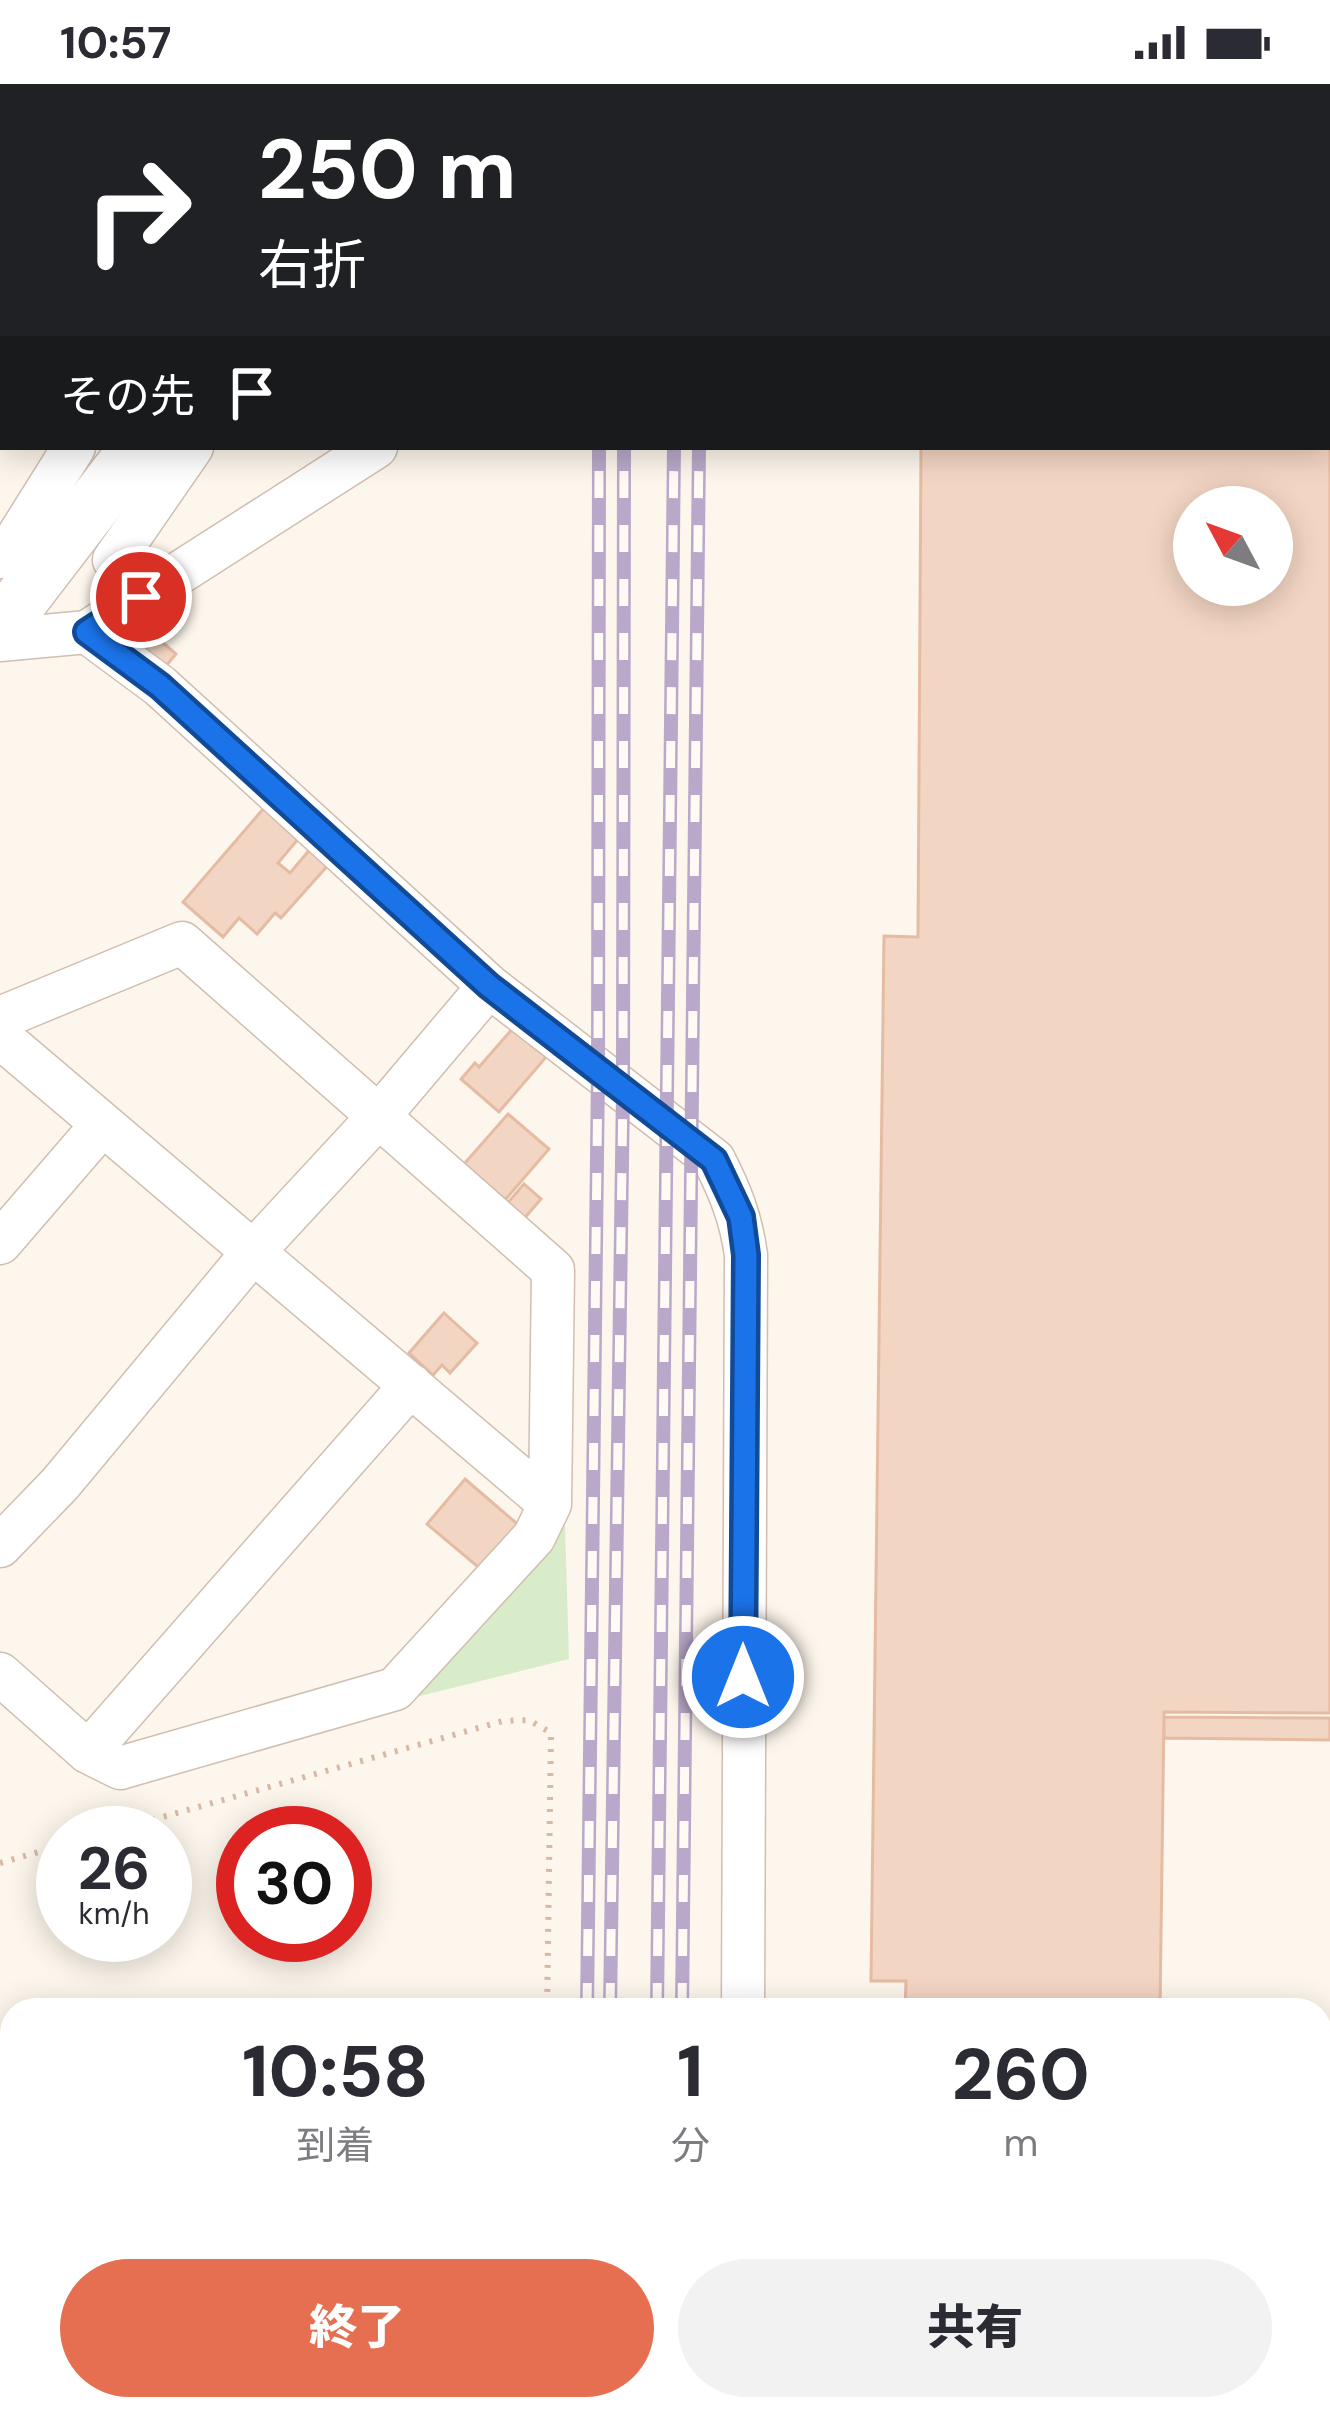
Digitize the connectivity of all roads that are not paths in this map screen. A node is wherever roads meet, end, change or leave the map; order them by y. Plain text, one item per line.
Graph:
1 (72, 450) edge
2 (136, 450) edge
3 (190, 450) edge
4 (371, 450) edge
5 (0, 556) edge
6 (141, 597) junction
7 (0, 627) edge
8 (87, 632) junction
9 (0, 640) edge
10 (489, 986) junction
11 (0, 1018) edge
12 (0, 1037) edge
13 (379, 1116) junction
14 (101, 1126) junction
15 (0, 1244) edge
16 (254, 1251) junction
17 (411, 1385) junction
18 (550, 1504) junction
19 (0, 1546) edge
20 (0, 1674) edge
21 (88, 1752) junction
22 (742, 1998) edge

1 - 5 street
2 - 7 street
3 - 6 street
4 - 6 street
6 - 8 street
8 - 9 street
8 - 10 street
10 - 13 street
10 - 22 street
11 - 13 street
12 - 14 street
13 - 16 street
13 - 18 street
14 - 15 street
14 - 16 street
16 - 17 street
16 - 19 street
17 - 18 street
17 - 21 street
18 - 21 street
20 - 21 street

